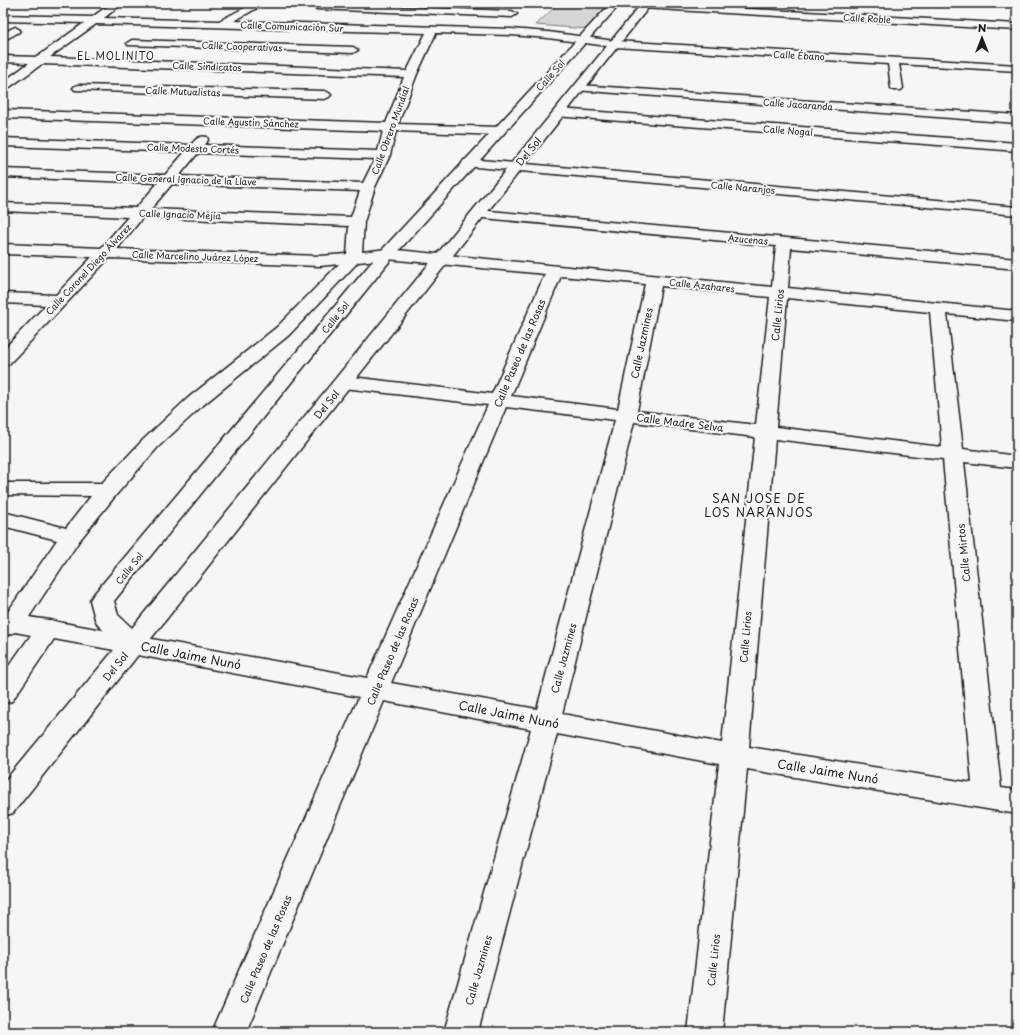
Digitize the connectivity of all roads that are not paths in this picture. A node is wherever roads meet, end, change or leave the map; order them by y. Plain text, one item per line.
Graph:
1 (118, 3) edge
2 (240, 3) edge
3 (260, 3) edge
4 (392, 3) edge
5 (616, 3) edge
6 (646, 4) edge
7 (521, 7) dead end
8 (884, 8) dead end
9 (316, 9) edge
10 (381, 10) junction
11 (512, 14) junction
12 (3, 18) edge
13 (886, 19) junction
14 (94, 20) junction
15 (222, 24) junction
16 (289, 26) junction
17 (1017, 27) edge
18 (15, 30) dead end
19 (432, 30) junction
20 (493, 32) junction
21 (3, 38) edge
22 (581, 40) junction
23 (615, 44) junction
24 (3, 59) edge
25 (40, 60) junction
26 (892, 60) junction
27 (108, 63) junction
28 (1017, 68) edge
29 (340, 71) junction
30 (411, 74) junction
31 (3, 87) edge
32 (79, 88) junction
33 (579, 88) junction
34 (897, 88) dead end
35 (325, 95) junction
36 (68, 97) dead end
37 (559, 113) junction
38 (3, 114) edge
39 (1017, 119) edge
40 (218, 121) junction
41 (307, 124) junction
42 (391, 126) junction
43 (498, 131) junction
44 (3, 142) edge
45 (1017, 147) edge
46 (194, 148) junction
47 (383, 155) junction
48 (469, 163) junction
49 (515, 167) junction
50 (3, 172) edge
51 (169, 178) junction
52 (368, 188) junction
53 (3, 208) edge
54 (1017, 211) edge
55 (140, 213) junction
56 (478, 214) junction
57 (357, 222) junction
58 (784, 243) junction
59 (3, 249) edge
60 (105, 253) junction
61 (387, 254) junction
62 (354, 256) junction
63 (442, 259) junction
64 (1017, 264) edge
65 (555, 270) junction
66 (654, 280) junction
67 (779, 292) junction
68 (3, 298) edge
69 (60, 300) junction
70 (938, 309) junction
71 (1017, 316) edge
72 (6, 353) edge
73 (344, 382) junction
74 (499, 401) junction
75 (626, 416) junction
76 (765, 432) junction
77 (953, 455) junction
78 (1017, 462) edge
79 (3, 489) edge
80 (108, 490) junction
81 (3, 519) edge
82 (71, 536) junction
83 (7, 623) edge
84 (49, 628) junction
85 (133, 644) junction
86 (376, 689) junction
87 (3, 694) edge
88 (547, 721) junction
89 (734, 756) junction
90 (988, 797) junction
91 (1017, 802) edge
92 (3, 804) edge
93 (229, 1032) edge
94 (461, 1032) edge
95 (705, 1032) edge

1 - 14 street
2 - 3 street
3 - 15 street
4 - 10 street
5 - 22 street, Calle Sol
6 - 13 street, Calle Roble
6 - 23 street, Del Sol
7 - 11 street
8 - 13 street
9 - 10 street
9 - 16 street
10 - 11 street
11 - 20 street
12 - 14 street, Calle Comunicación Sur
13 - 17 street, Calle Roble
14 - 15 street, Calle Comunicación Sur
14 - 25 street
15 - 16 street, Calle Comunicación Sur
16 - 19 street, Calle Comunicación Sur
18 - 21 street
19 - 20 street, Calle Comunicación Sur
19 - 30 street, Calle Obrero Mundial
20 - 22 street, Calle Comunicación Sur
22 - 23 street, Calle Ébano
22 - 43 street, Calle Sol
23 - 26 street, Calle Ébano
23 - 33 street, Del Sol
24 - 25 street, Calle Sindicatos
25 - 27 street, Calle Sindicatos
25 - 31 street
26 - 28 street, Calle Ébano
26 - 34 street
27 - 29 street, Calle Sindicatos
27 - 29 street, Calle Cooperativas
27 - 32 street
29 - 30 street, Calle Sindicatos
29 - 35 street
30 - 42 street, Calle Obrero Mundial
32 - 35 street, Calle Mutualistas
32 - 36 street
33 - 37 street, Del Sol
33 - 39 street, Calle Jacaranda
35 - 41 street
37 - 45 street, Calle Nogal
37 - 49 street, Del Sol
38 - 40 street, Calle Agustín Sánchez
40 - 41 street, Calle Agustín Sánchez
40 - 46 street, Calle Coronel Diego Álvarez
41 - 42 street, Calle Agustín Sánchez
42 - 43 street, Calle Agustín Sánchez
42 - 47 street, Calle Obrero Mundial
43 - 48 street, Calle Sol
44 - 46 street, Calle Modesto Cortés
46 - 47 street, Calle Modesto Cortés
46 - 51 street, Calle Coronel Diego Álvarez
47 - 52 street, Calle Obrero Mundial
48 - 49 street, Calle Naranjos
48 - 61 street, Calle Sol
49 - 54 street, Calle Naranjos
49 - 56 street, Del Sol
50 - 51 street, Calle General Ignacio de la Llave
51 - 52 street, Calle General Ignacio de la Llave
51 - 55 street, Calle Coronel Diego Álvarez
52 - 57 street, Calle Obrero Mundial
53 - 55 street, Calle Ignacio Mejía
55 - 57 street, Calle Ignacio Mejía
55 - 60 street, Calle Coronel Diego Álvarez
56 - 58 street, Azucenas
56 - 63 street, Del Sol
57 - 62 street, Calle Obrero Mundial
58 - 64 street, Azucenas
58 - 67 street, Calle Lirios
59 - 60 street, Calle Marcelino Juárez López
60 - 62 street, Calle Marcelino Juárez López
60 - 69 street, Calle Coronel Diego Álvarez
61 - 62 street, Calle Marcelino Juárez López
61 - 63 street, Calle Azahares
61 - 85 street, Calle Sol
62 - 80 street
63 - 65 street, Calle Azahares
63 - 73 street, Del Sol
65 - 66 street, Calle Azahares
65 - 74 street, Calle Paseo de las Rosas
66 - 67 street, Calle Azahares
66 - 75 street, Calle Jazmines
67 - 70 street, Calle Azahares
67 - 76 street, Calle Lirios
68 - 69 street
69 - 72 street, Calle Coronel Diego Álvarez
70 - 71 street, Calle Azahares
70 - 77 street, Calle Mirtos
73 - 74 street, Calle Madre Selva
73 - 85 street, Del Sol
74 - 75 street, Calle Madre Selva
74 - 86 street, Calle Paseo de las Rosas
75 - 76 street, Calle Madre Selva
75 - 88 street, Calle Jazmines
76 - 77 street, Calle Madre Selva
76 - 89 street, Calle Lirios
77 - 78 street, Calle Madre Selva
77 - 90 street, Calle Mirtos
79 - 80 street
80 - 82 street
81 - 82 street
82 - 83 street
83 - 84 street, Calle Jaime Nunó
84 - 85 street, Calle Jaime Nunó
84 - 87 street
85 - 86 street, Calle Jaime Nunó
85 - 92 street, Del Sol
86 - 88 street, Calle Jaime Nunó
86 - 93 street, Calle Paseo de las Rosas
88 - 89 street, Calle Jaime Nunó
88 - 94 street, Calle Jazmines
89 - 90 street, Calle Jaime Nunó
89 - 95 street, Calle Lirios
90 - 91 street, Calle Jaime Nunó

